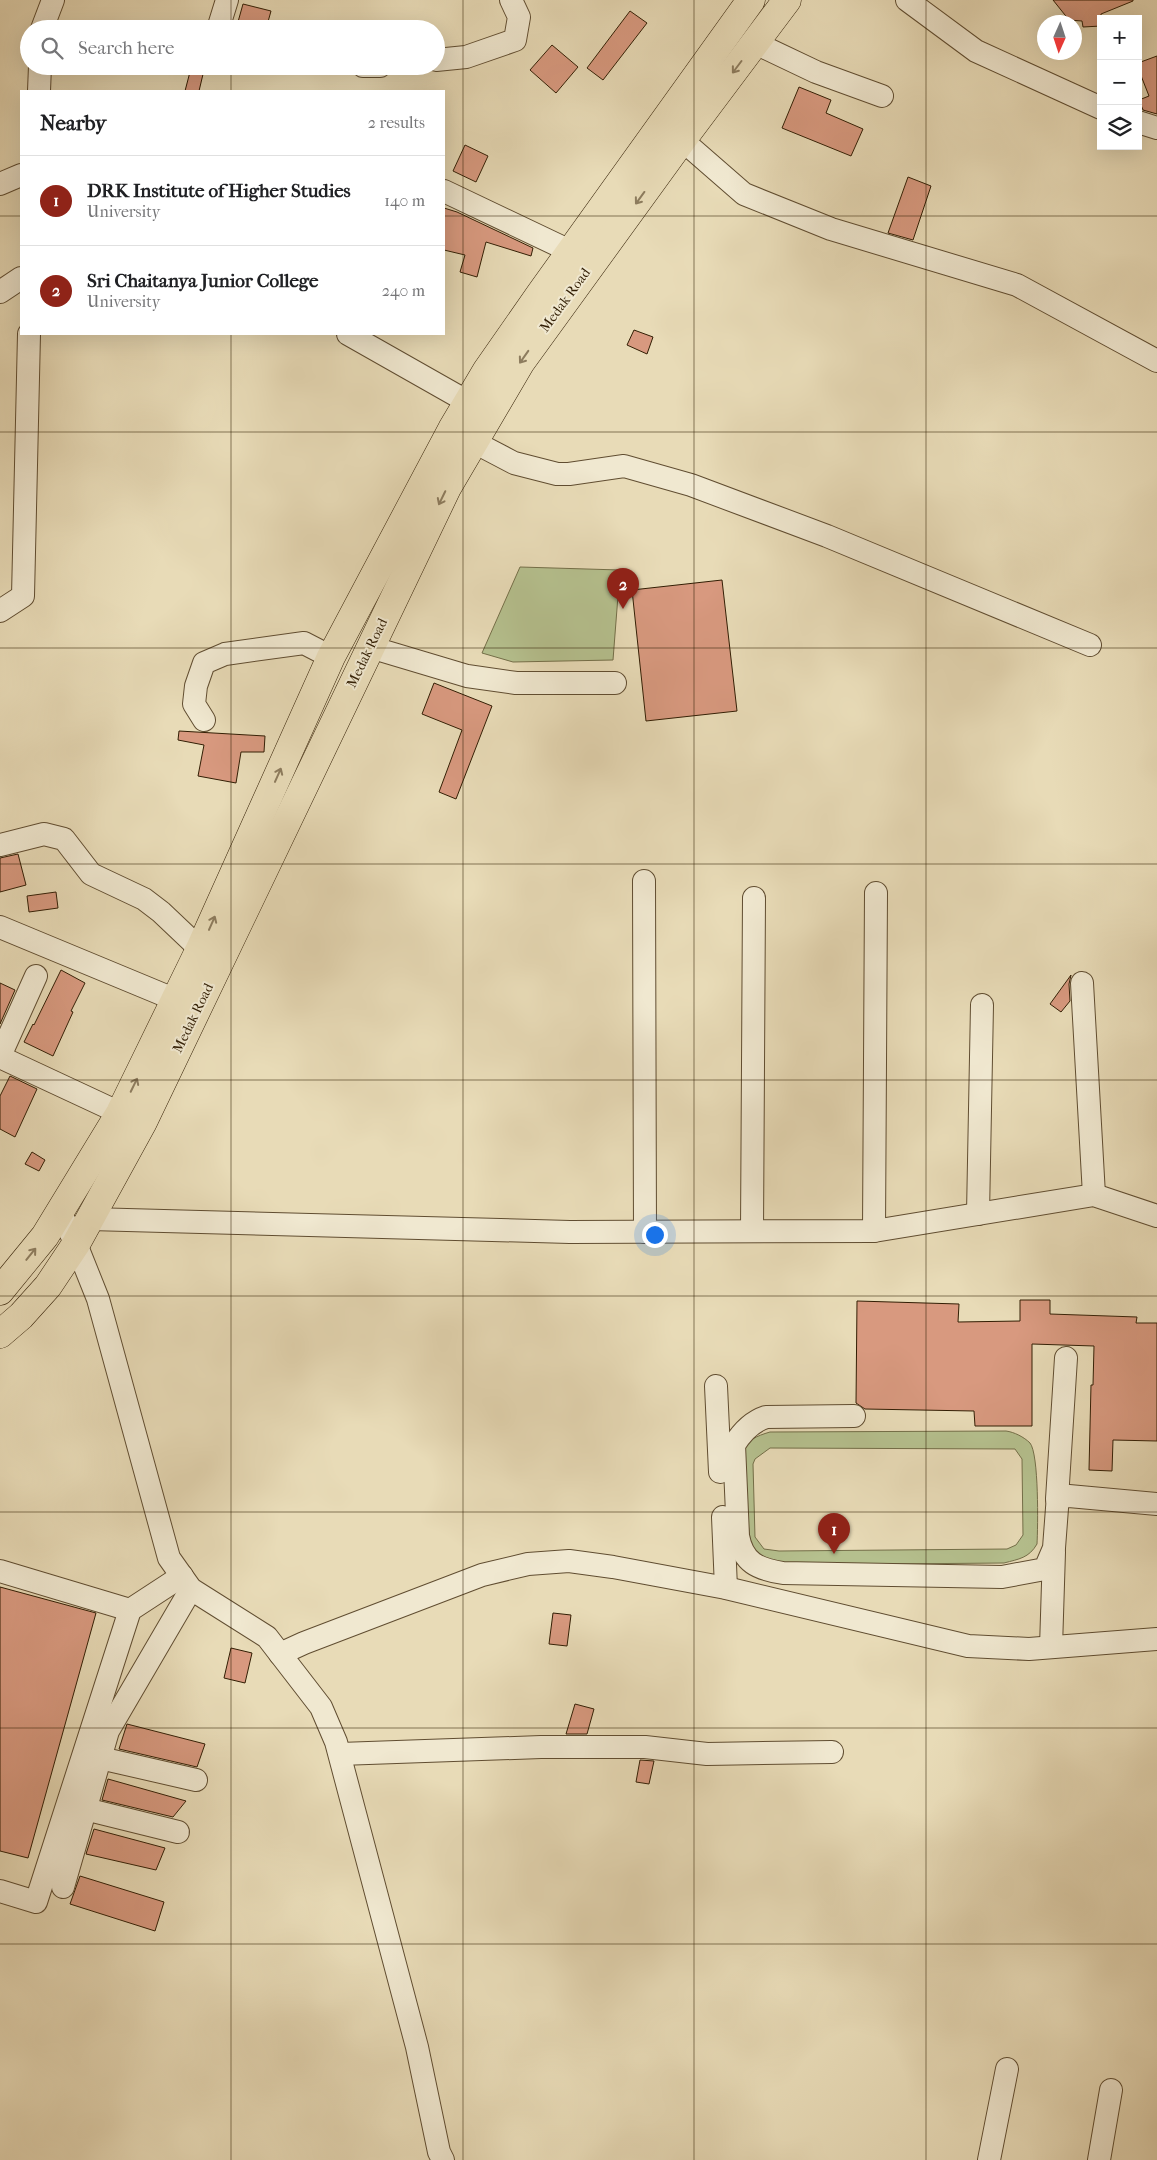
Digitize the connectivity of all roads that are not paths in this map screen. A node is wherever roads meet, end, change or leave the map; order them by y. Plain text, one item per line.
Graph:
1 (53, 0) edge
2 (228, 0) edge
3 (511, 0) edge
4 (787, 0) edge
5 (907, 0) edge
6 (738, 3) edge
7 (45, 20) edge
8 (221, 20) edge
9 (761, 35) junction
10 (445, 59) edge
11 (40, 75) edge
12 (39, 90) edge
13 (882, 96) dead end
14 (1097, 106) edge
15 (1142, 123) edge
16 (1157, 128) edge
17 (682, 140) junction
18 (20, 176) edge
19 (0, 184) edge
20 (445, 192) edge
21 (570, 252) junction
22 (20, 279) edge
23 (0, 292) edge
24 (29, 335) edge
25 (350, 335) edge
26 (1157, 361) edge
27 (468, 402) junction
28 (474, 442) junction
29 (0, 611) edge
30 (1090, 646) dead end
31 (370, 647) junction
32 (331, 657) junction
33 (615, 683) dead end
34 (204, 720) dead end
35 (0, 845) edge
36 (644, 881) dead end
37 (876, 893) dead end
38 (754, 898) dead end
39 (0, 927) edge
40 (200, 949) junction
41 (36, 976) dead end
42 (1082, 983) dead end
43 (176, 1000) junction
44 (982, 1005) dead end
45 (0, 1057) edge
46 (120, 1113) junction
47 (1094, 1195) junction
48 (60, 1212) junction
49 (978, 1214) junction
50 (1157, 1216) edge
51 (90, 1218) junction
52 (752, 1231) junction
53 (874, 1231) junction
54 (644, 1232) junction
55 (76, 1244) junction
56 (0, 1291) edge
57 (0, 1334) edge
58 (1066, 1358) dead end
59 (716, 1386) dead end
60 (854, 1416) dead end
61 (1057, 1499) junction
62 (1157, 1504) edge
63 (1054, 1548) junction
64 (0, 1571) edge
65 (186, 1583) junction
66 (726, 1588) junction
67 (130, 1610) junction
68 (1157, 1639) edge
69 (1051, 1647) junction
70 (280, 1654) junction
71 (832, 1752) dead end
72 (340, 1754) junction
73 (100, 1758) junction
74 (196, 1780) dead end
75 (85, 1809) junction
76 (178, 1832) dead end
77 (63, 1887) dead end
78 (0, 1891) edge
79 (1006, 2069) dead end
80 (1111, 2090) dead end
81 (443, 2160) edge
82 (989, 2160) edge
83 (1099, 2160) edge

1 - 7 street
2 - 8 street
3 - 10 street
4 - 9 main road, Medak Road
5 - 14 street
6 - 9 main road
6 - 21 main road, Medak Road
9 - 13 street
9 -> 17 main road, Medak Road
11 - 12 street
15 - 16 street
17 - 26 street
17 -> 28 main road, Medak Road
18 - 19 street
20 - 21 street
21 - 27 main road, Medak Road
22 - 23 street
24 - 29 street
25 - 27 street
27 - 32 main road, Medak Road
28 - 30 street
28 -> 31 main road, Medak Road
31 - 33 street
31 - 51 main road, Medak Road
32 - 34 street
40 -> 32 main road, Medak Road
35 - 40 street
36 - 54 street
37 - 53 street
38 - 52 street
39 - 43 street
40 - 43 main road, Medak Road
41 - 45 street
42 - 47 street
46 -> 43 main road, Medak Road
44 - 49 street
45 - 46 street
46 - 48 main road, Medak Road
47 - 49 street
47 - 50 street
48 - 55 street
56 -> 48 main road, Medak Road
49 - 53 street
51 - 54 street
51 - 55 main road, Medak Road
52 - 53 street
52 - 54 street
55 - 57 main road, Medak Road
55 - 65 street
58 - 61 street
59 - 66 street
60 - 63 street
61 - 62 street
61 - 63 street
63 - 69 street
64 - 67 street
65 - 67 street
65 - 70 street
65 - 73 street
66 - 69 street
66 - 70 street
67 - 78 street
68 - 69 street
70 - 72 street
71 - 72 street
72 - 81 street
73 - 74 street
73 - 75 street
75 - 76 street
75 - 77 street
79 - 82 street
80 - 83 street

